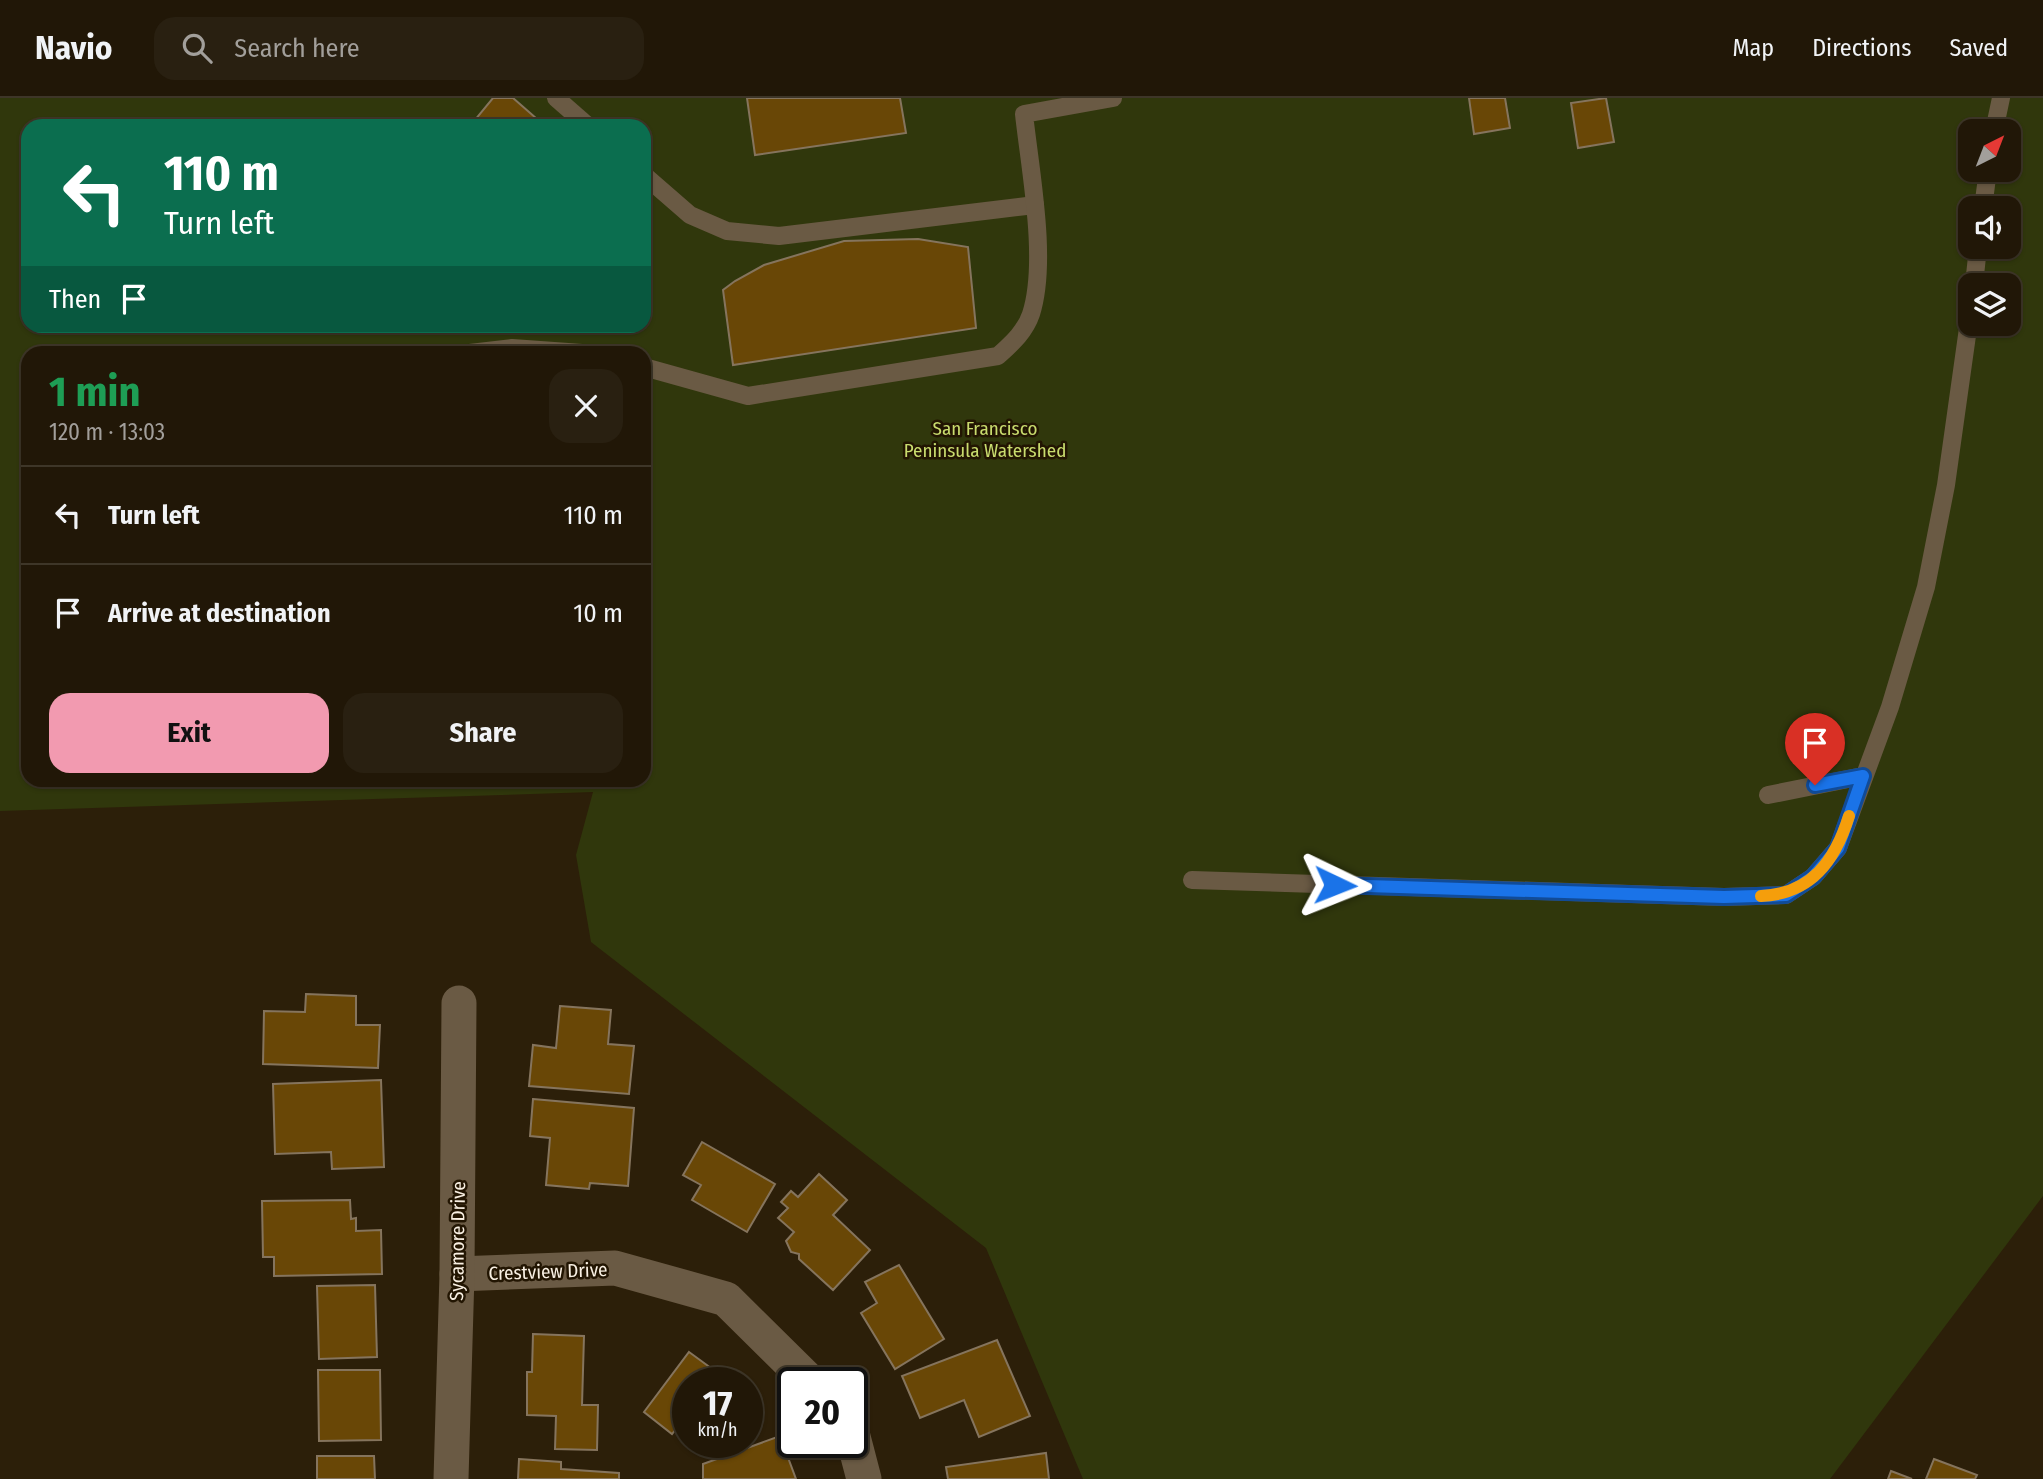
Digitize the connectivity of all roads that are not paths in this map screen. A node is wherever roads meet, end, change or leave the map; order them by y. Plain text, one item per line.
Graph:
1 (556, 98) edge
2 (1113, 98) edge
3 (2001, 98) edge
4 (1022, 106) edge
5 (580, 119) edge
6 (1997, 119) edge
7 (651, 181) edge
8 (1035, 205) junction
9 (1967, 336) edge
10 (651, 369) edge
11 (1863, 776) junction
12 (1768, 795) dead end
13 (1192, 880) dead end
14 (459, 1003) dead end
15 (457, 1274) junction
16 (795, 1367) edge
17 (859, 1458) edge
18 (451, 1479) edge
19 (864, 1479) edge

1 - 5 lane
2 - 4 lane
3 - 6 lane
4 - 8 lane
7 - 8 lane
8 - 10 lane
9 - 11 lane
11 - 12 lane
11 - 13 lane
14 - 15 street, Sycamore Drive
15 - 16 street, Crestview Drive
15 - 18 street, Sycamore Drive
17 - 19 street

